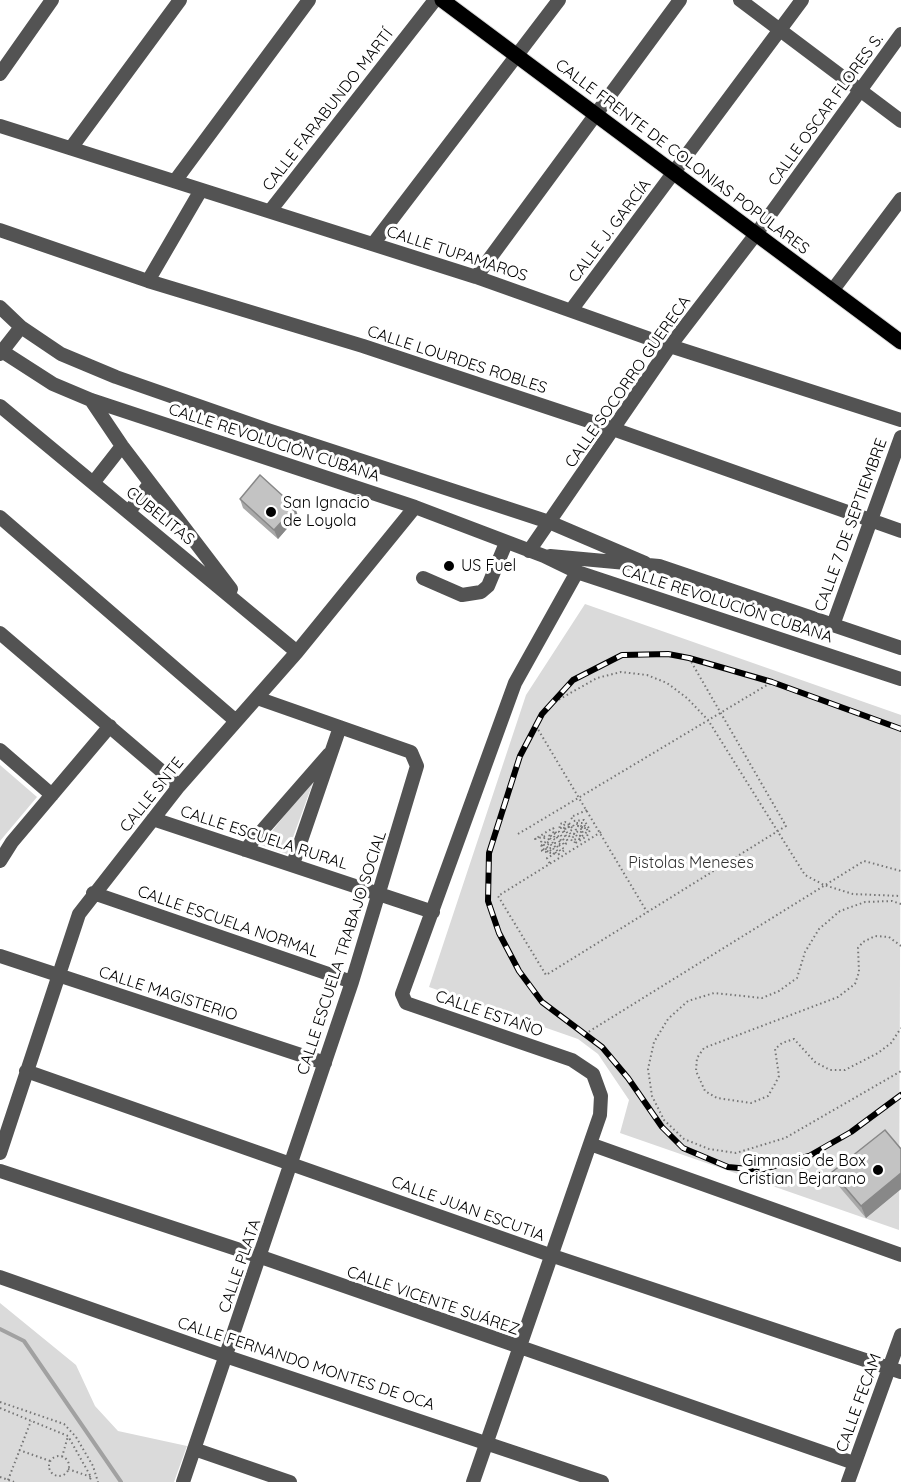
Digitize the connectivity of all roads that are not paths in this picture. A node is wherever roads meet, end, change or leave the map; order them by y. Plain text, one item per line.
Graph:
1 (52, 0) edge
2 (180, 0) edge
3 (309, 0) edge
4 (435, 0) edge
5 (442, 0) edge
6 (559, 0) edge
7 (680, 0) edge
8 (740, 0) edge
9 (802, 0) edge
10 (780, 30) junction
11 (901, 34) edge
12 (517, 56) junction
13 (0, 74) edge
14 (861, 91) junction
15 (594, 114) junction
16 (901, 122) edge
17 (0, 126) edge
18 (71, 148) junction
19 (675, 174) junction
20 (175, 181) junction
21 (201, 190) junction
22 (901, 199) edge
23 (270, 211) junction
24 (0, 230) edge
25 (756, 234) junction
26 (372, 244) junction
27 (476, 277) junction
28 (148, 281) junction
29 (832, 291) junction
30 (0, 307) edge
31 (572, 309) junction
32 (21, 327) junction
33 (901, 342) edge
34 (670, 346) junction
35 (1, 352) edge
36 (91, 400) junction
37 (0, 406) edge
38 (901, 420) edge
39 (613, 429) junction
40 (901, 437) edge
41 (122, 446) junction
42 (93, 483) junction
43 (150, 483) junction
44 (415, 507) junction
45 (129, 512) junction
46 (0, 517) edge
47 (871, 520) junction
48 (549, 522) junction
49 (901, 531) edge
50 (506, 543) junction
51 (529, 551) junction
52 (544, 556) junction
53 (645, 563) junction
54 (577, 572) junction
55 (423, 578) dead end
56 (245, 608) junction
57 (833, 625) junction
58 (0, 633) edge
59 (901, 648) edge
60 (297, 652) junction
61 (901, 679) edge
62 (257, 698) junction
63 (236, 721) junction
64 (110, 726) junction
65 (340, 727) junction
66 (0, 750) edge
67 (332, 751) junction
68 (179, 786) junction
69 (52, 795) junction
70 (153, 819) junction
71 (245, 850) junction
72 (0, 861) edge
73 (293, 864) junction
74 (93, 893) junction
75 (380, 894) junction
76 (433, 912) junction
77 (0, 956) edge
78 (57, 975) junction
79 (352, 982) junction
80 (325, 1063) junction
81 (26, 1071) junction
82 (590, 1144) junction
83 (0, 1153) edge
84 (292, 1163) junction
85 (0, 1171) edge
86 (550, 1255) junction
87 (901, 1255) edge
88 (261, 1257) junction
89 (0, 1277) edge
90 (901, 1335) edge
91 (518, 1348) junction
92 (225, 1356) junction
93 (895, 1370) edge
94 (487, 1442) junction
95 (194, 1449) junction
96 (854, 1463) junction
97 (183, 1482) edge
98 (290, 1482) edge
99 (473, 1482) edge
100 (602, 1482) edge
101 (848, 1482) edge

1 - 13 street
2 - 18 street
3 - 20 street
4 - 23 street, CALLE FARABUNDO MARTÍ
5 - 12 main road, CALLE FRENTE DE COLONIAS POPULARES
6 - 12 street
7 - 15 street
8 - 10 street
9 - 10 street, CALLE J. GARCÍA
10 - 14 street
10 - 19 street, CALLE J. GARCÍA
11 - 14 street, CALLE OSCAR FLORES S.
12 - 15 main road, CALLE FRENTE DE COLONIAS POPULARES
12 - 26 street
14 - 16 street
14 - 25 street, CALLE OSCAR FLORES S.
15 - 19 main road, CALLE FRENTE DE COLONIAS POPULARES
15 - 27 street
17 - 18 street, CALLE TUPAMAROS
18 - 20 street, CALLE TUPAMAROS
19 - 25 main road, CALLE FRENTE DE COLONIAS POPULARES
19 - 31 street, CALLE J. GARCÍA
20 - 21 street, CALLE TUPAMAROS
21 - 23 street, CALLE TUPAMAROS
21 - 28 street
22 - 29 street
23 - 26 street, CALLE TUPAMAROS
24 - 28 street, CALLE LOURDES ROBLES
25 - 29 main road, CALLE FRENTE DE COLONIAS POPULARES
25 - 34 street, CALLE SOCORRO GUERECA
26 - 27 street, CALLE TUPAMAROS
27 - 31 street, CALLE TUPAMAROS
28 - 39 street, CALLE LOURDES ROBLES
29 - 33 main road, CALLE FRENTE DE COLONIAS POPULARES
30 - 32 street
31 - 34 street, CALLE TUPAMAROS
32 - 35 street
32 - 48 street
34 - 38 street, CALLE TUPAMAROS
34 - 39 street, CALLE SOCORRO GUERECA
35 - 36 street, CALLE REVOLUCIÓN CUBANA
36 - 41 street
36 - 44 street, CALLE REVOLUCIÓN CUBANA
37 - 42 street, CUBELITAS
39 - 47 street, CALLE LOURDES ROBLES
39 - 48 street, CALLE SOCORRO GUERECA
40 - 47 street, CALLE 7 DE SEPTIEMBRE
41 - 42 street
41 - 43 street
42 - 45 street, CUBELITAS
43 - 45 street
43 - 56 street
44 - 50 street, CALLE REVOLUCIÓN CUBANA
44 - 60 street, CALLE SNTE
45 - 56 street, CUBELITAS
46 - 63 street
47 - 49 street, CALLE LOURDES ROBLES
47 - 57 street, CALLE 7 DE SEPTIEMBRE
48 - 51 street, CALLE SOCORRO GUERECA
48 - 53 street
50 - 51 street, CALLE REVOLUCIÓN CUBANA
50 - 55 street
51 - 52 street, CALLE REVOLUCIÓN CUBANA
52 - 53 street, CALLE REVOLUCIÓN CUBANA
52 - 54 street, CALLE REVOLUCIÓN CUBANA
53 - 57 street, CALLE REVOLUCIÓN CUBANA
54 - 61 street, CALLE REVOLUCIÓN CUBANA
54 - 76 street, CALLE ESTAÑO
56 - 60 street, CUBELITAS
57 - 59 street, CALLE REVOLUCIÓN CUBANA
58 - 64 street
60 - 62 street, CALLE SNTE
62 - 63 street, CALLE SNTE
62 - 65 street
63 - 68 street, CALLE SNTE
64 - 68 street
64 - 69 street
65 - 67 street
65 - 75 street, CALLE ESCUELA TRABAJO SOCIAL
66 - 69 street
67 - 71 street
67 - 73 street
68 - 70 street, CALLE SNTE
69 - 72 street
70 - 71 street, CALLE ESCUELA RURAL
70 - 74 street, CALLE SNTE
71 - 73 street, CALLE ESCUELA RURAL
73 - 75 street, CALLE ESCUELA RURAL
74 - 78 street, CALLE SNTE
74 - 79 street, CALLE ESCUELA NORMAL
75 - 76 street, CALLE ESCUELA RURAL
75 - 79 street, CALLE ESCUELA TRABAJO SOCIAL
76 - 82 street, CALLE ESTAÑO
77 - 78 street, CALLE MAGISTERIO
78 - 80 street, CALLE MAGISTERIO
78 - 81 street, CALLE SNTE
79 - 80 street, CALLE ESCUELA TRABAJO SOCIAL
80 - 84 street, CALLE ESCUELA TRABAJO SOCIAL
81 - 83 street, CALLE SNTE
81 - 84 street, CALLE JUAN ESCUTIA
82 - 86 street, CALLE ESTAÑO
82 - 87 street
84 - 86 street, CALLE JUAN ESCUTIA
84 - 88 street, CALLE PLATA
85 - 88 street, CALLE VICENTE SUÁREZ
86 - 91 street, CALLE ESTAÑO
86 - 93 street, CALLE JUAN ESCUTIA
88 - 91 street, CALLE VICENTE SUÁREZ
88 - 92 street, CALLE PLATA
89 - 92 street, CALLE FERNANDO MONTES DE OCA
90 - 93 street, CALLE FECAM
91 - 94 street, CALLE ESTAÑO
91 - 96 street, CALLE VICENTE SUÁREZ
92 - 94 street, CALLE FERNANDO MONTES DE OCA
92 - 95 street, CALLE PLATA
93 - 96 street, CALLE FECAM
94 - 99 street, CALLE ESTAÑO
94 - 100 street, CALLE FERNANDO MONTES DE OCA
95 - 97 street, CALLE PLATA
95 - 98 street
96 - 101 street, CALLE FECAM

